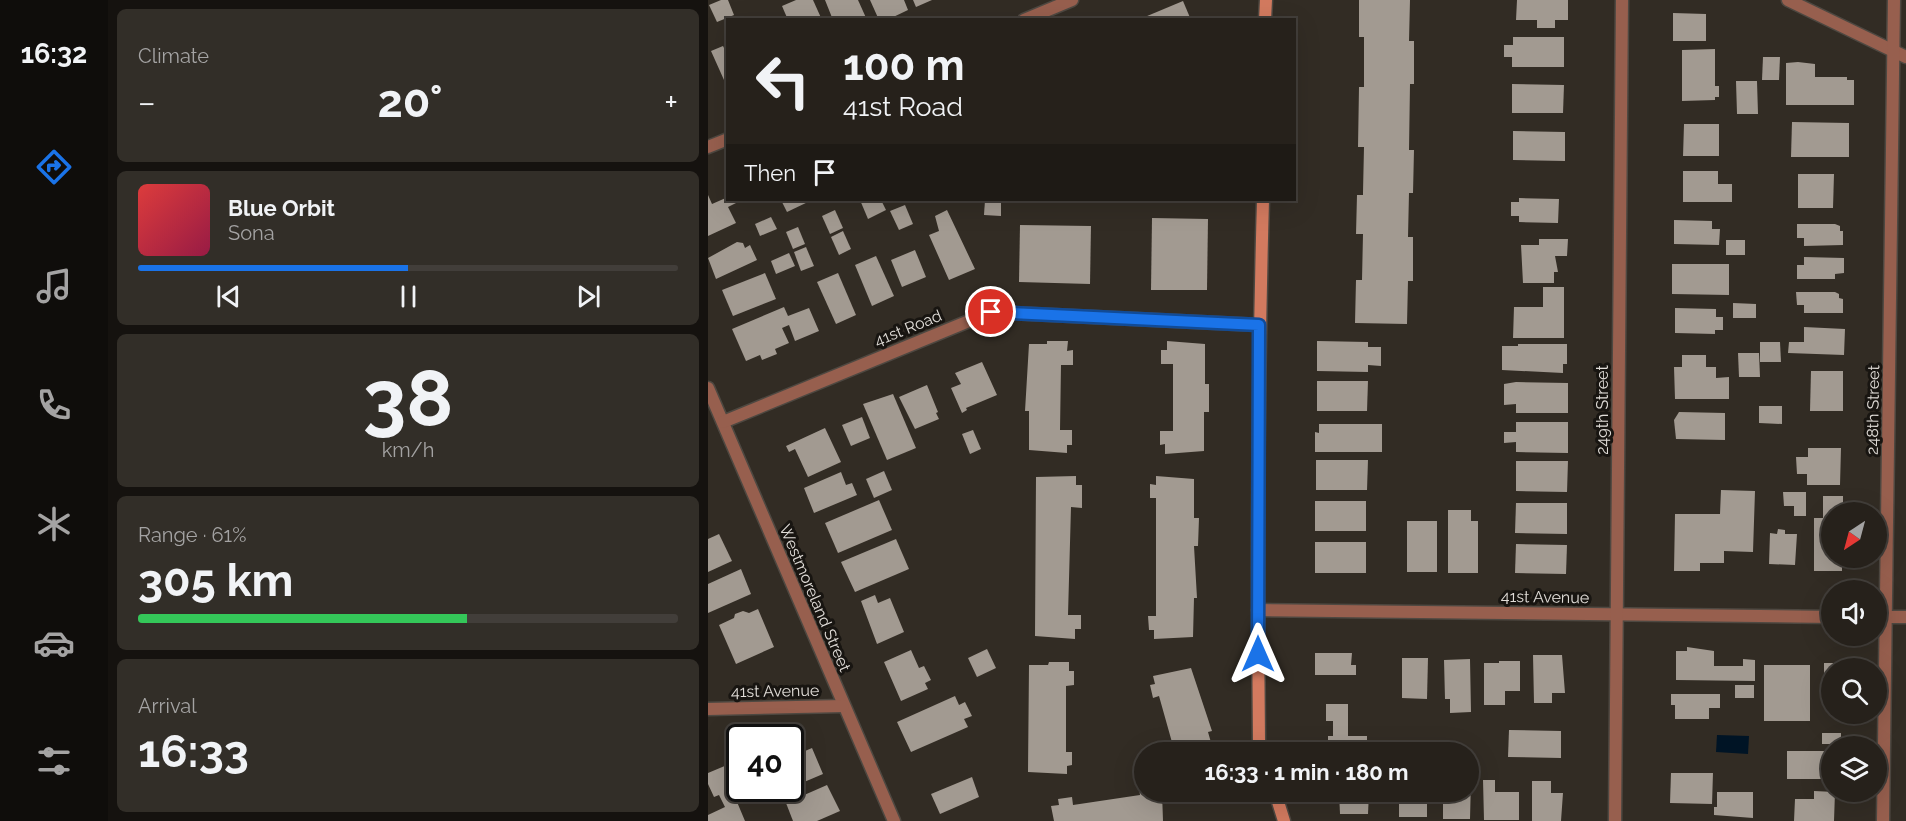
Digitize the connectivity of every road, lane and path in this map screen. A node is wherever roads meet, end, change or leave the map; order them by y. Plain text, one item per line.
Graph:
1 (1072, 0) edge
2 (1266, 0) edge
3 (1622, 0) edge
4 (1788, 0) edge
5 (1894, 0) edge
6 (1028, 18) edge
7 (1265, 18) edge
8 (1893, 53) junction
9 (1906, 57) edge
10 (726, 140) edge
11 (708, 147) edge
12 (1263, 201) edge
13 (1259, 325) junction
14 (708, 388) edge
15 (723, 422) junction
16 (1883, 580) edge
17 (1258, 610) junction
18 (1617, 615) junction
19 (1821, 616) edge
20 (1887, 617) edge
21 (1906, 617) edge
22 (1882, 646) edge
23 (843, 706) junction
24 (708, 709) edge
25 (1259, 742) edge
26 (1278, 802) edge
27 (894, 821) edge
28 (1284, 821) edge
29 (1615, 821) edge
30 (1883, 821) edge

1 - 6 street
2 - 7 street
3 - 18 street, 249th Street
4 - 8 street
5 - 8 street, 248th Street
8 - 9 street
8 - 16 street, 248th Street
10 - 11 street
12 - 13 street
13 - 15 street, 41st Road
13 - 17 street
14 - 15 street, Westmoreland Street
15 - 23 street, Westmoreland Street
17 - 18 street, 41st Avenue
17 - 25 street
18 - 19 street, 41st Avenue
18 - 29 street, 249th Street
20 - 21 street
22 - 30 street, 248th Street
23 - 24 street, 41st Avenue
23 - 27 street, Westmoreland Street
26 - 28 street

